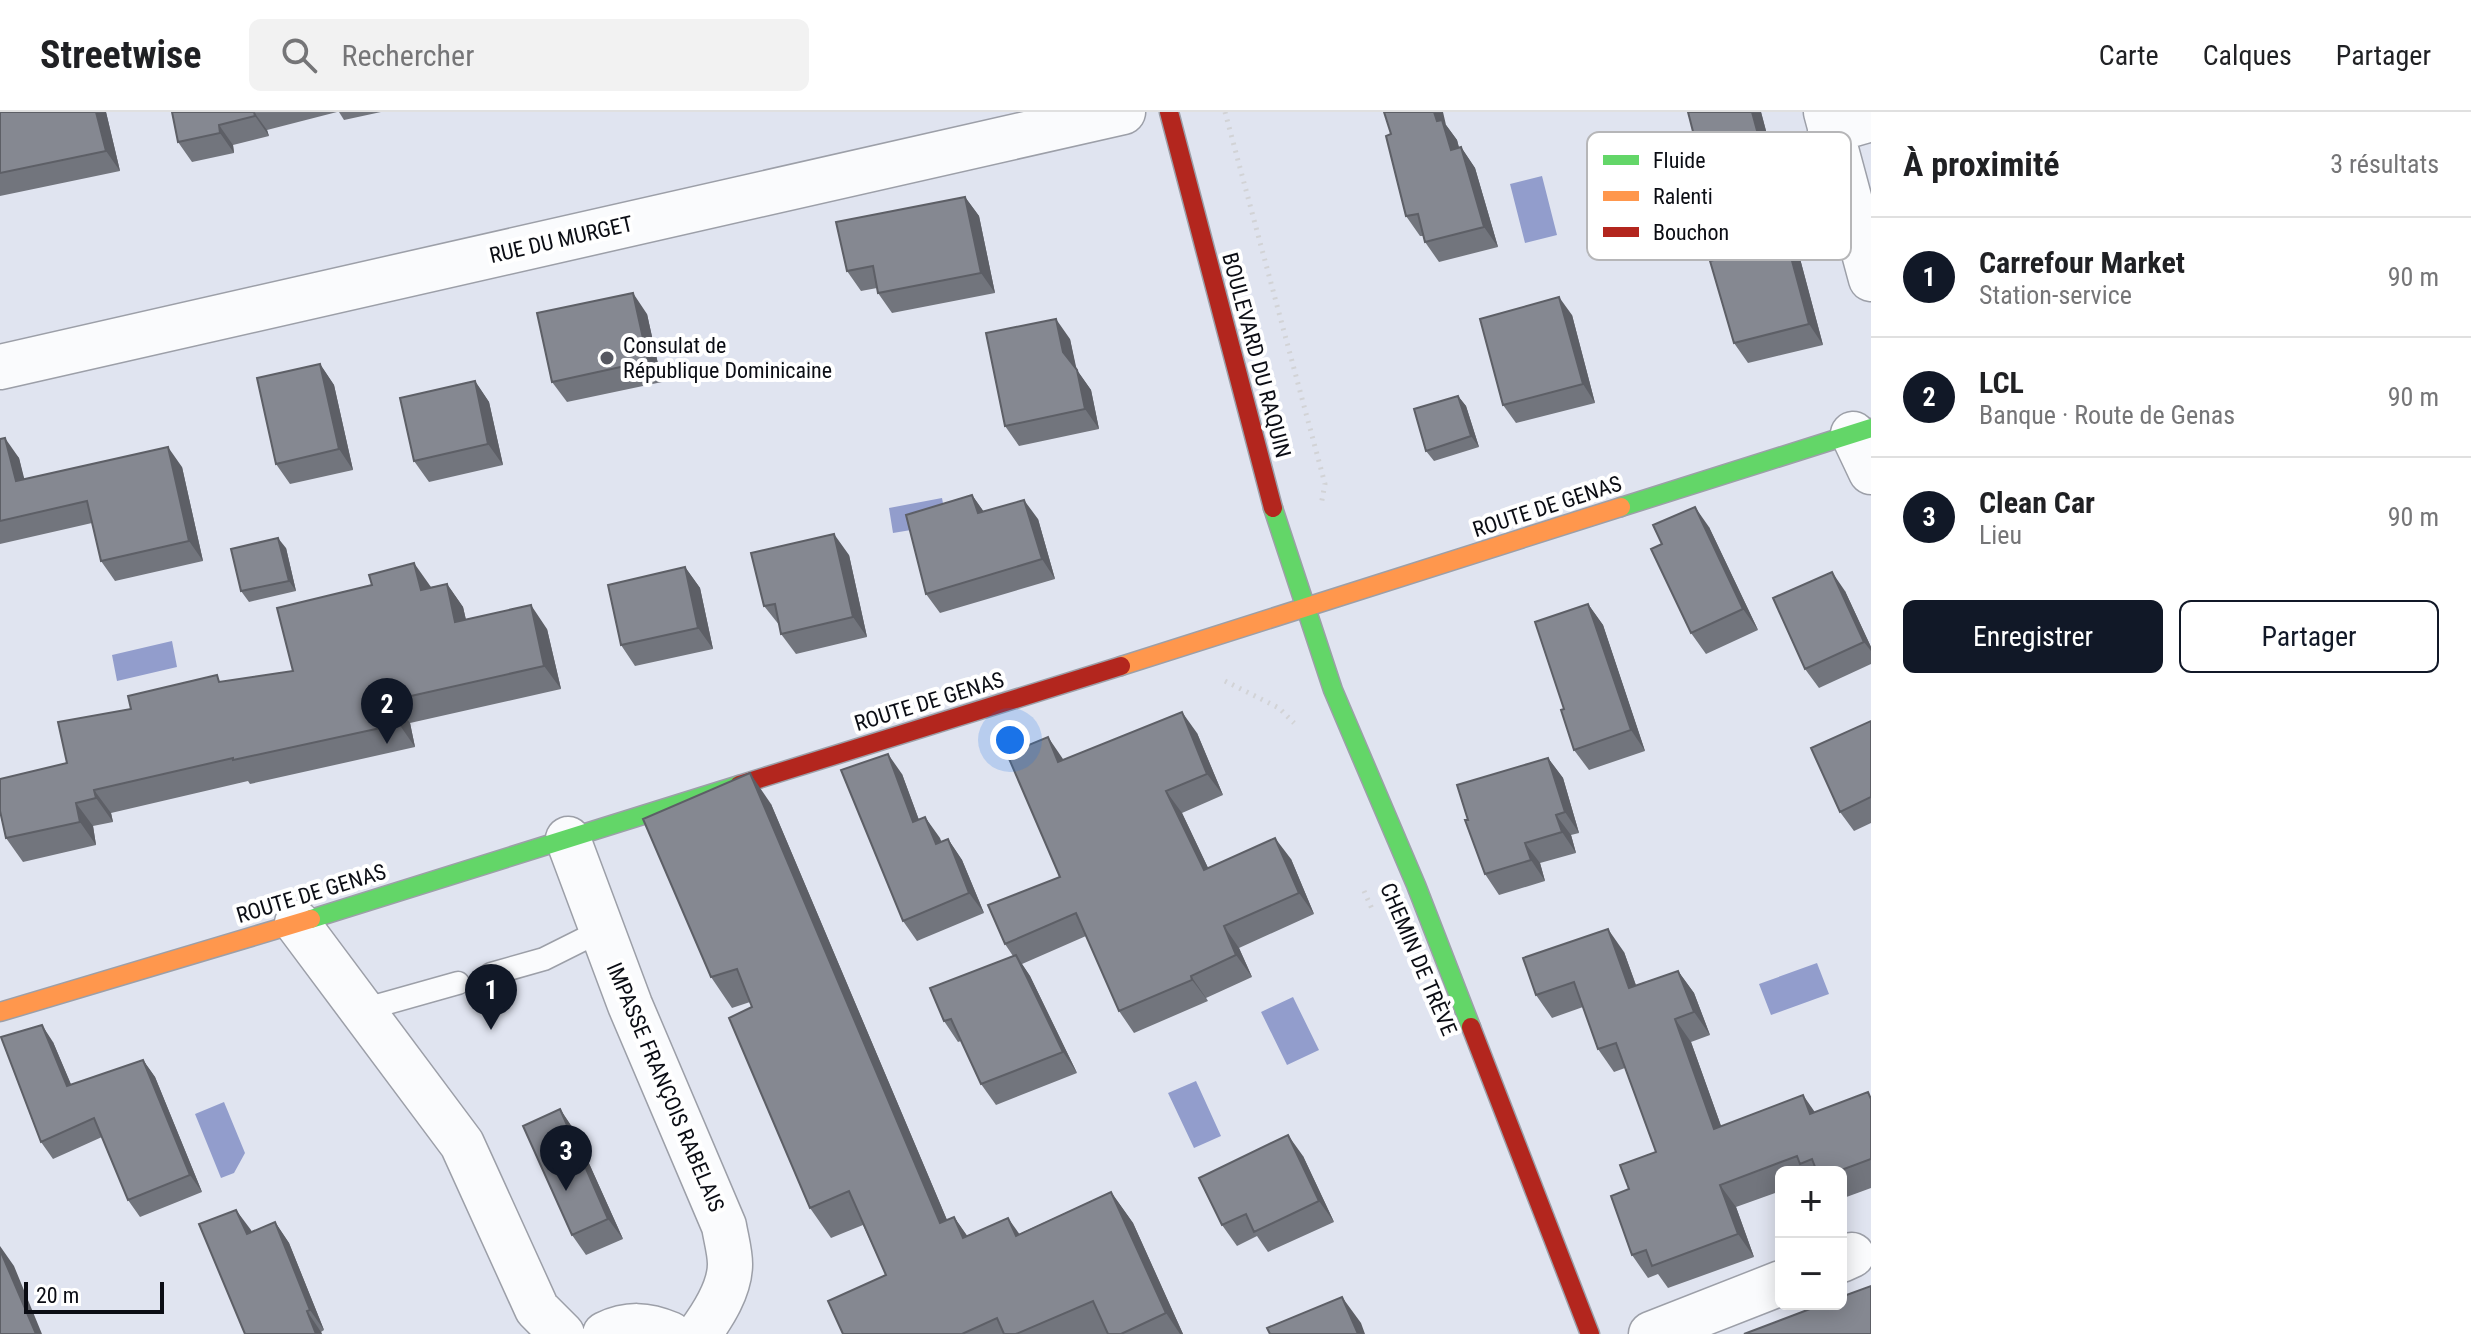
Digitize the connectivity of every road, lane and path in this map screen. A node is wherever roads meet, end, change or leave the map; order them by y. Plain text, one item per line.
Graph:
1 (1123, 112) edge
2 (1169, 112) edge
3 (1851, 170) edge
4 (1871, 279) edge
5 (0, 367) edge
6 (1865, 445) edge
7 (1306, 608) junction
8 (1201, 641) junction
9 (1299, 736) dead end
10 (568, 839) junction
11 (1361, 882) dead end
12 (1373, 911) dead end
13 (297, 923) junction
14 (602, 930) junction
15 (491, 974) dead end
16 (458, 983) dead end
17 (362, 1010) junction
18 (0, 1012) edge
19 (1775, 1285) edge
20 (562, 1334) edge
21 (605, 1334) edge
22 (670, 1334) edge
23 (699, 1334) edge
24 (1590, 1334) edge
25 (1651, 1334) edge

1 - 5 street, RUE DU MURGET
2 - 7 street, BOULEVARD DU RAQUIN
3 - 4 street
6 - 7 street, ROUTE DE GENAS
7 - 8 street, ROUTE DE GENAS
7 - 24 street, CHEMIN DE TRÈVE
8 - 9 path
8 - 10 street, ROUTE DE GENAS
10 - 13 street, ROUTE DE GENAS
10 - 14 street, IMPASSE FRANÇOIS RABELAIS
11 - 12 path, CHEMIN DE TRÈVE
13 - 17 street
13 - 18 street, ROUTE DE GENAS
14 - 15 lane
14 - 23 street, IMPASSE FRANÇOIS RABELAIS
16 - 17 lane
17 - 20 street
19 - 25 street
21 - 22 street

